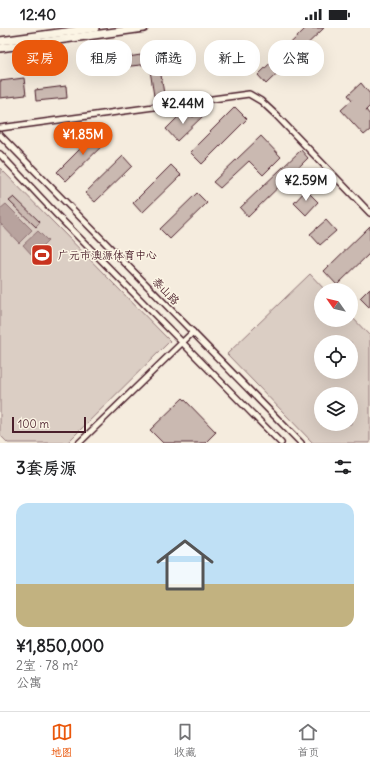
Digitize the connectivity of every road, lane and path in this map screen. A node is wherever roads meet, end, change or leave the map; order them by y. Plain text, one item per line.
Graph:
1 (95, 28) edge
2 (144, 28) edge
3 (0, 41) edge
4 (0, 48) edge
5 (0, 128) edge
6 (0, 136) edge
7 (0, 154) edge
8 (370, 213) edge
9 (192, 332) junction
10 (182, 342) junction
11 (79, 443) edge
12 (281, 443) edge
13 (301, 443) edge

1 - 3 highway
2 - 4 highway
5 - 8 street
6 - 9 street, 泰山路
7 - 10 street
9 - 10 street
9 - 13 street, 泰山路
10 - 11 street
10 - 12 street

